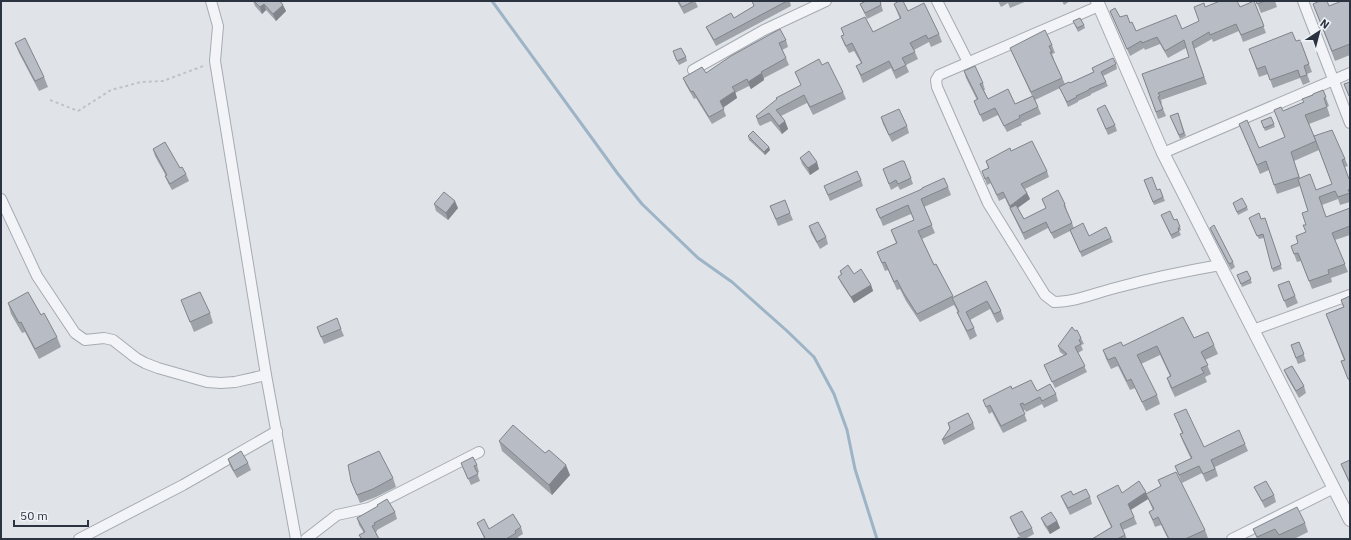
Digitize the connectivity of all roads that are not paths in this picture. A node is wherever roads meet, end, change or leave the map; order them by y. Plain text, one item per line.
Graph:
1 (211, 1) edge
2 (826, 1) edge
3 (937, 1) edge
4 (1303, 1) edge
5 (1098, 3) edge
6 (968, 62) junction
7 (693, 70) edge
8 (1350, 73) edge
9 (1332, 79) junction
10 (1350, 123) edge
11 (1163, 152) junction
12 (1, 199) edge
13 (1220, 265) junction
14 (1350, 294) edge
15 (1253, 330) junction
16 (266, 375) junction
17 (277, 431) junction
18 (479, 452) dead end
19 (1334, 488) junction
20 (1349, 515) edge
21 (79, 539) edge
22 (296, 539) edge
23 (306, 539) edge
24 (1232, 539) edge

1 - 16 street
2 - 7 street
3 - 6 street
4 - 9 street
5 - 6 street
5 - 11 street
6 - 13 street
8 - 9 street
9 - 10 street
9 - 11 street
11 - 13 street
12 - 16 street
13 - 15 street
14 - 15 street
15 - 19 street
16 - 17 street
17 - 21 street
17 - 22 street
18 - 23 street
19 - 20 street
19 - 24 street

